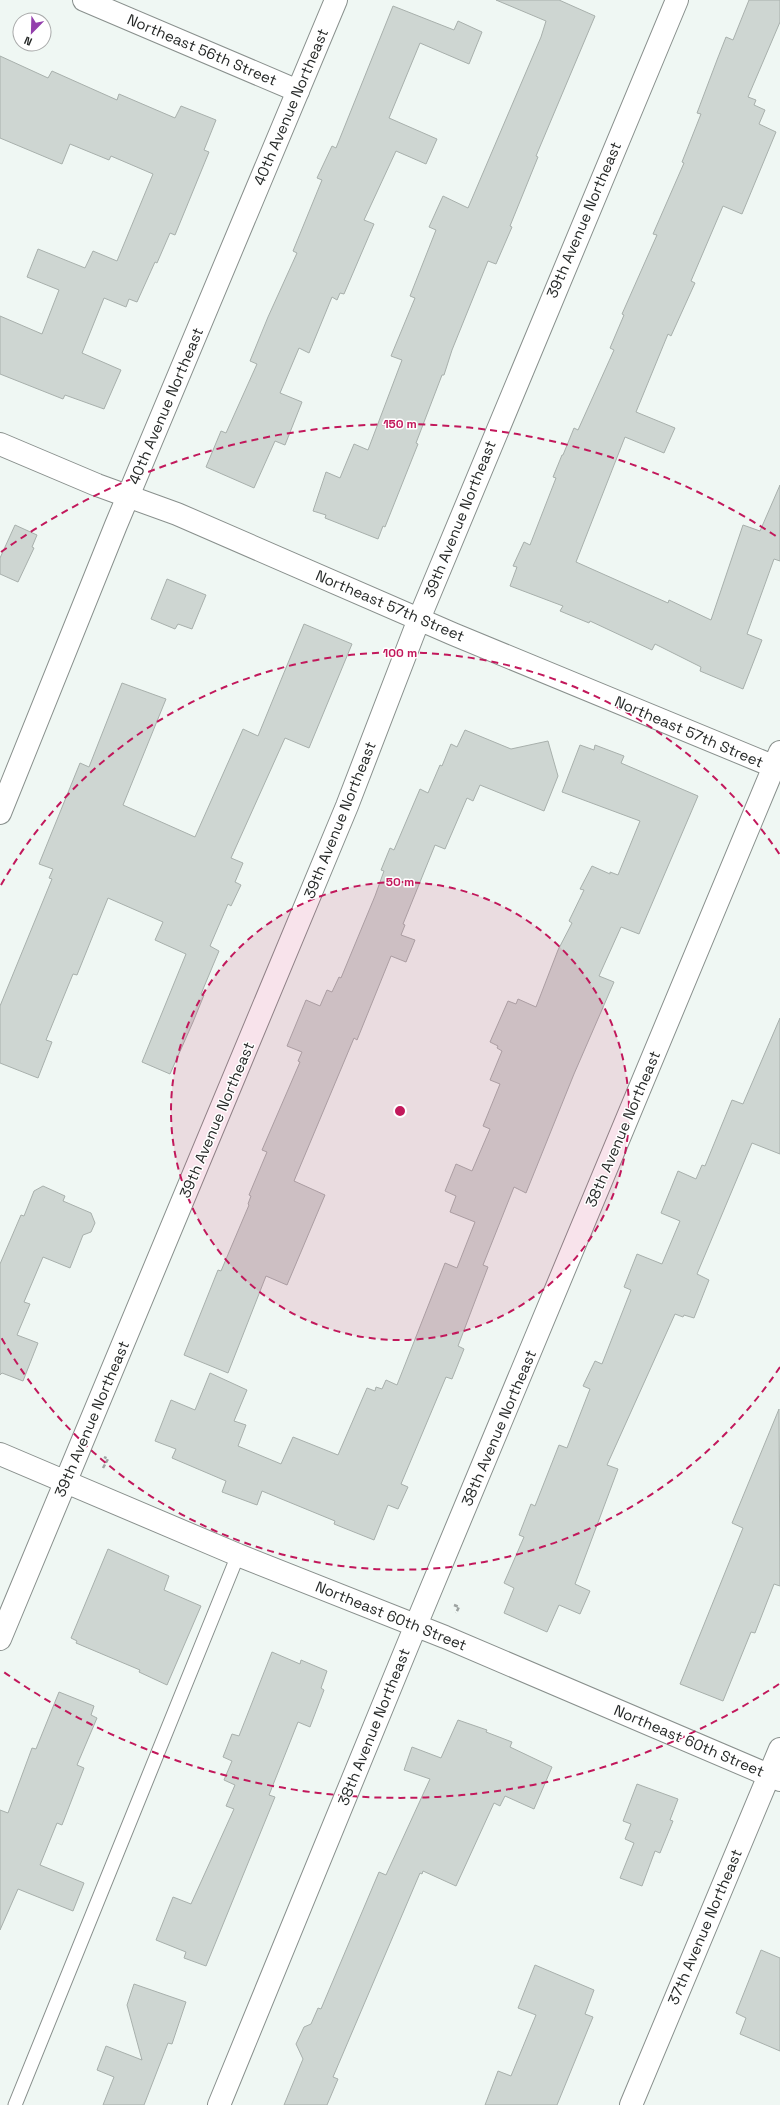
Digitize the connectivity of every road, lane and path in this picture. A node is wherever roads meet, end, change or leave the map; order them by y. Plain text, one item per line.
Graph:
1 (84, 0) edge
2 (336, 0) edge
3 (677, 0) edge
4 (298, 91) junction
5 (0, 444) edge
6 (128, 496) junction
7 (419, 619) junction
8 (778, 763) edge
9 (0, 813) edge
10 (0, 1454) edge
11 (66, 1482) junction
12 (238, 1555) junction
13 (416, 1625) junction
14 (0, 1639) edge
15 (780, 1749) edge
16 (775, 1778) edge
17 (15, 2105) edge
18 (219, 2105) edge
19 (631, 2105) edge

1 - 4 street, Northeast 56th Street
2 - 4 street, 40th Avenue Northeast
3 - 7 street, 39th Avenue Northeast
4 - 6 street, 40th Avenue Northeast
5 - 6 street, Northeast 57th Street
6 - 7 street, Northeast 57th Street
6 - 9 street, 40th Avenue Northeast
7 - 8 street, Northeast 57th Street
7 - 11 street, 39th Avenue Northeast
8 - 13 street, 38th Avenue Northeast
10 - 11 street, Northeast 60th Street
11 - 12 street, Northeast 60th Street
11 - 14 street, 39th Avenue Northeast
12 - 13 street, Northeast 60th Street
12 - 17 lane
13 - 16 street, Northeast 60th Street
13 - 18 street, 38th Avenue Northeast
15 - 16 street, 37th Avenue Northeast
16 - 19 street, 37th Avenue Northeast

